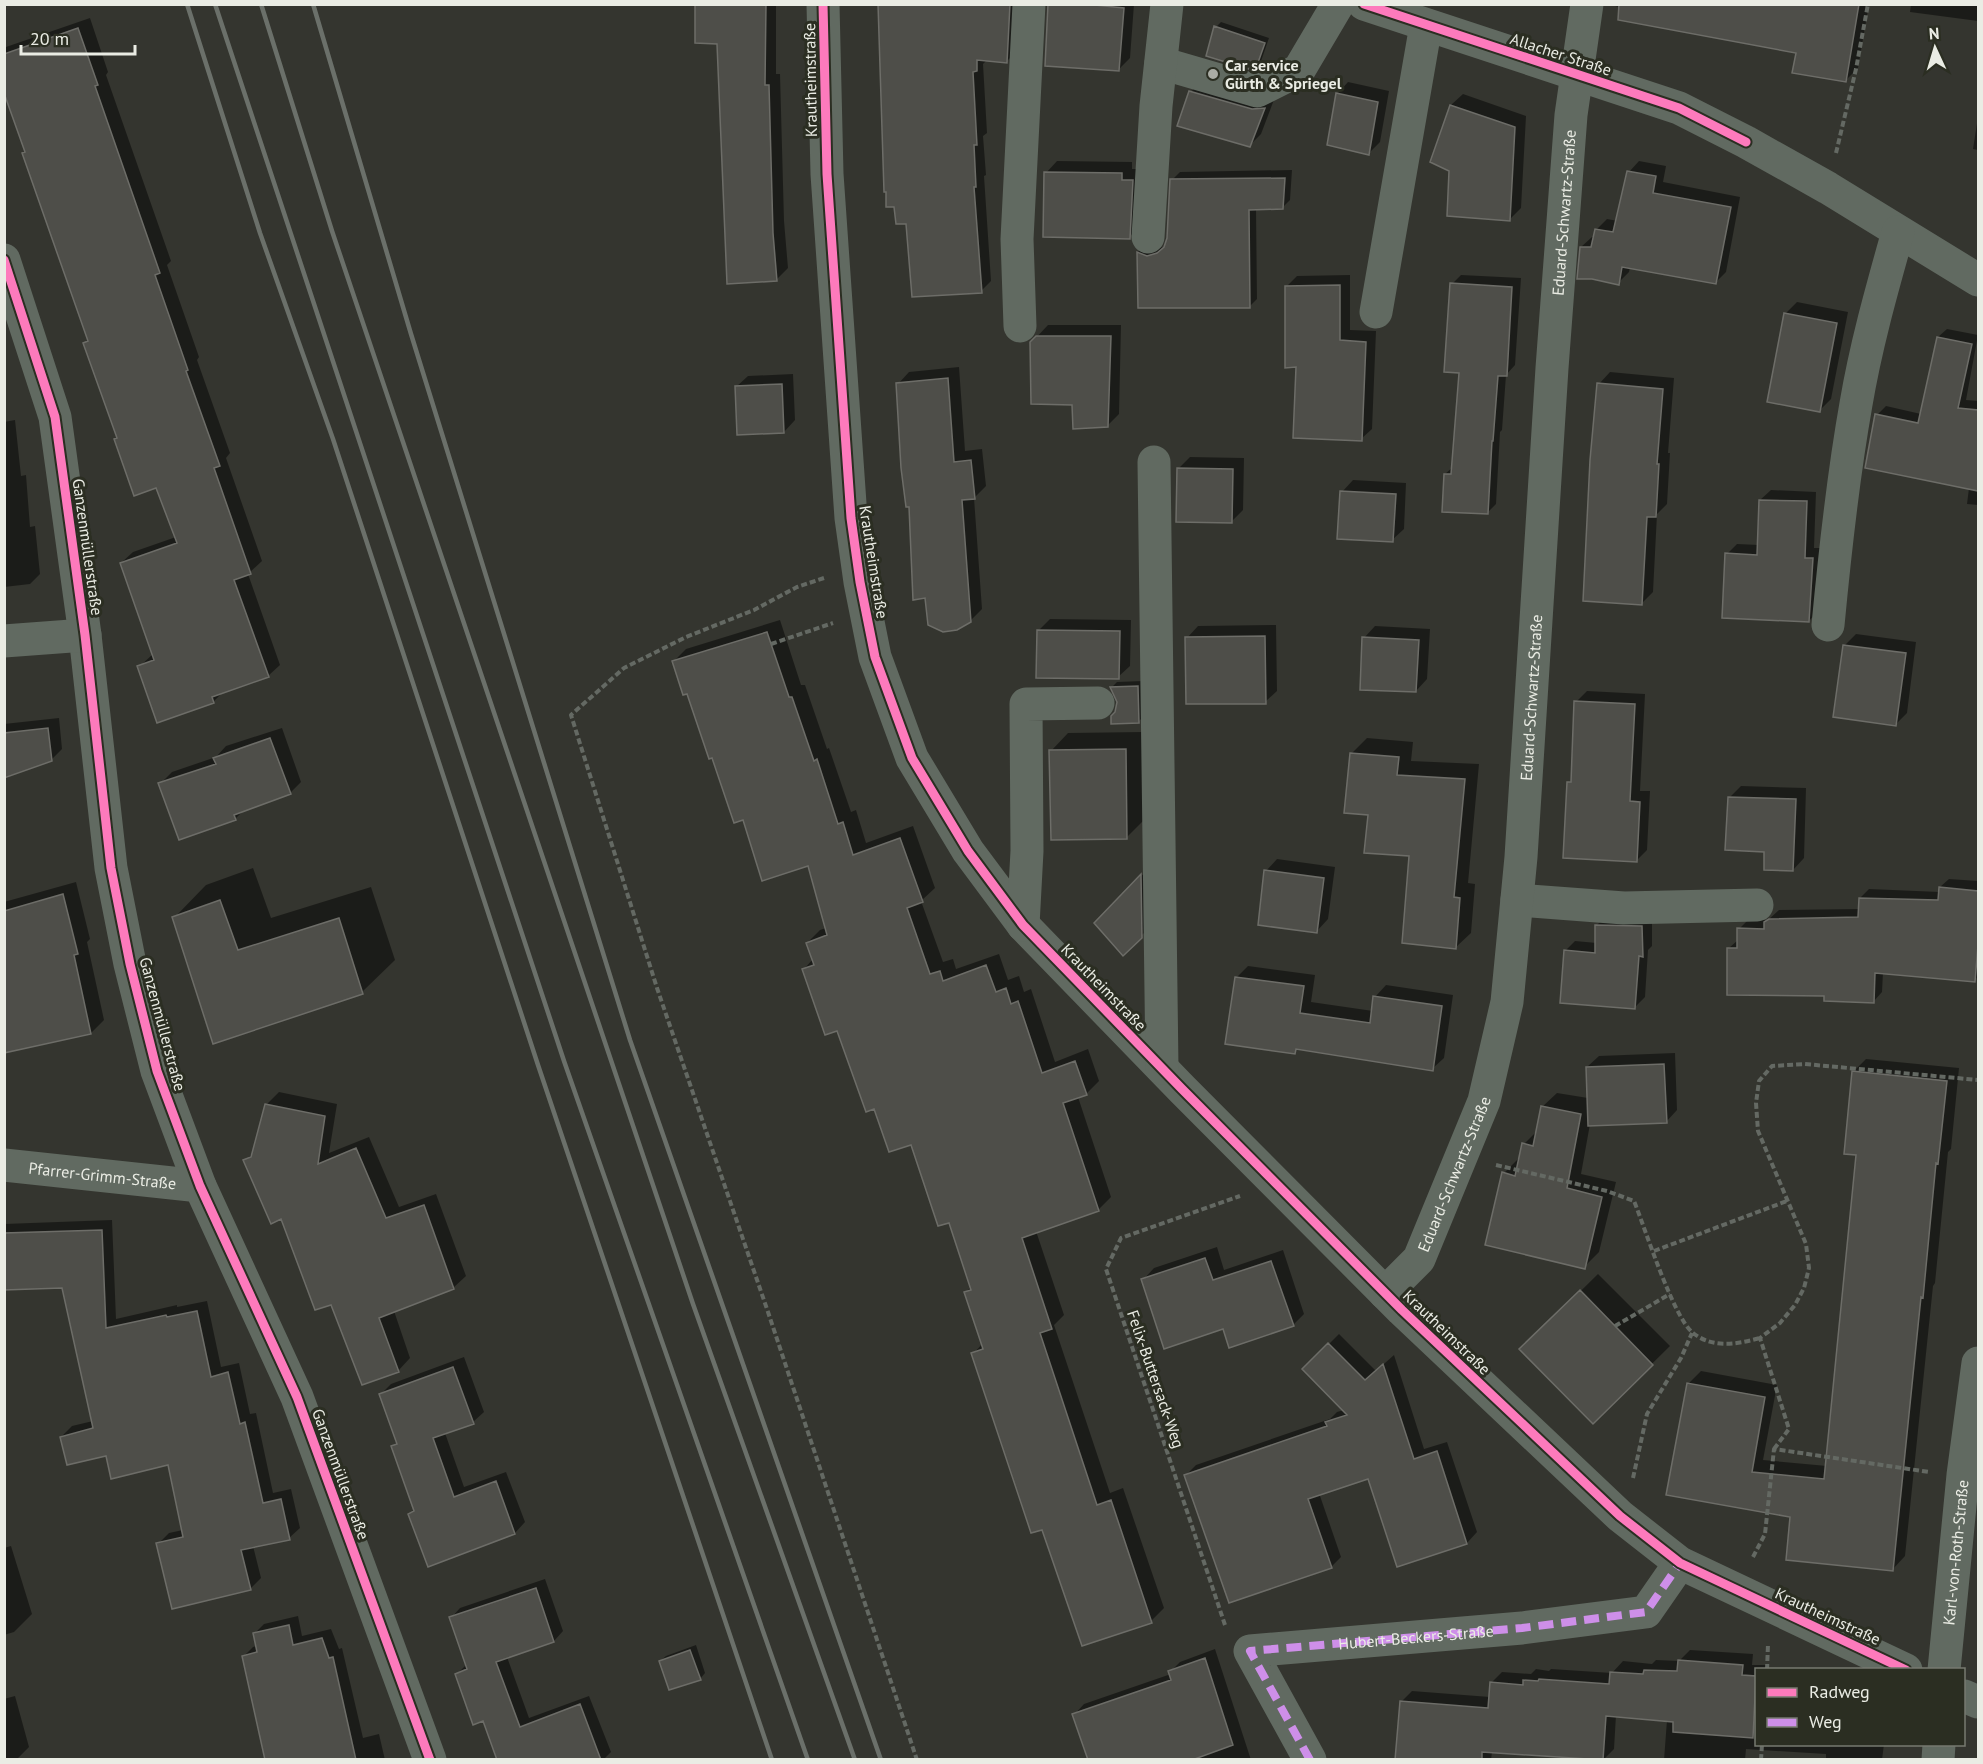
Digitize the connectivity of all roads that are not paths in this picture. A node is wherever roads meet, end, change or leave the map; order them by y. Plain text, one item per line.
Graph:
1 (823, 4) edge
2 (1029, 4) edge
3 (1167, 4) edge
4 (1338, 4) edge
5 (1364, 4) edge
6 (1587, 4) edge
7 (1426, 25) junction
8 (1161, 63) junction
9 (1575, 74) junction
10 (1889, 226) junction
11 (1148, 237) dead end
12 (4, 260) edge
13 (1978, 280) edge
14 (1376, 312) dead end
15 (1020, 326) dead end
16 (1154, 462) dead end
17 (1818, 518) dead end
18 (1828, 625) dead end
19 (84, 634) junction
20 (4, 641) edge
21 (1098, 703) dead end
22 (1517, 900) junction
23 (1757, 904) dead end
24 (1023, 925) junction
25 (1162, 1068) junction
26 (4, 1165) edge
27 (200, 1186) junction
28 (1385, 1293) junction
29 (1978, 1363) edge
30 (1680, 1563) junction
31 (1902, 1668) edge
32 (1944, 1668) edge
33 (430, 1760) edge
34 (1310, 1760) edge

1 - 24 street, Krautheimstraße
2 - 15 street
3 - 8 street
4 - 8 street
5 - 7 street, Allacher Straße
6 - 9 street, Eduard-Schwartz-Straße
7 - 9 street, Allacher Straße
7 - 14 street
8 - 11 street
9 - 10 street, Allacher Straße
9 - 22 street, Eduard-Schwartz-Straße
10 - 13 street, Allacher Straße
10 - 17 street
10 - 18 street
12 - 19 street, Ganzenmüllerstraße
16 - 25 street
19 - 20 street
19 - 27 street, Ganzenmüllerstraße
21 - 24 street
22 - 23 street
22 - 28 street, Eduard-Schwartz-Straße
24 - 25 street, Krautheimstraße
25 - 28 street, Krautheimstraße
26 - 27 street, Pfarrer-Grimm-Straße
27 - 33 street, Ganzenmüllerstraße
28 - 30 street, Krautheimstraße
29 - 32 street, Karl-von-Roth-Straße
30 - 31 street, Krautheimstraße
30 - 34 street, Hubert-Beckers-Straße

